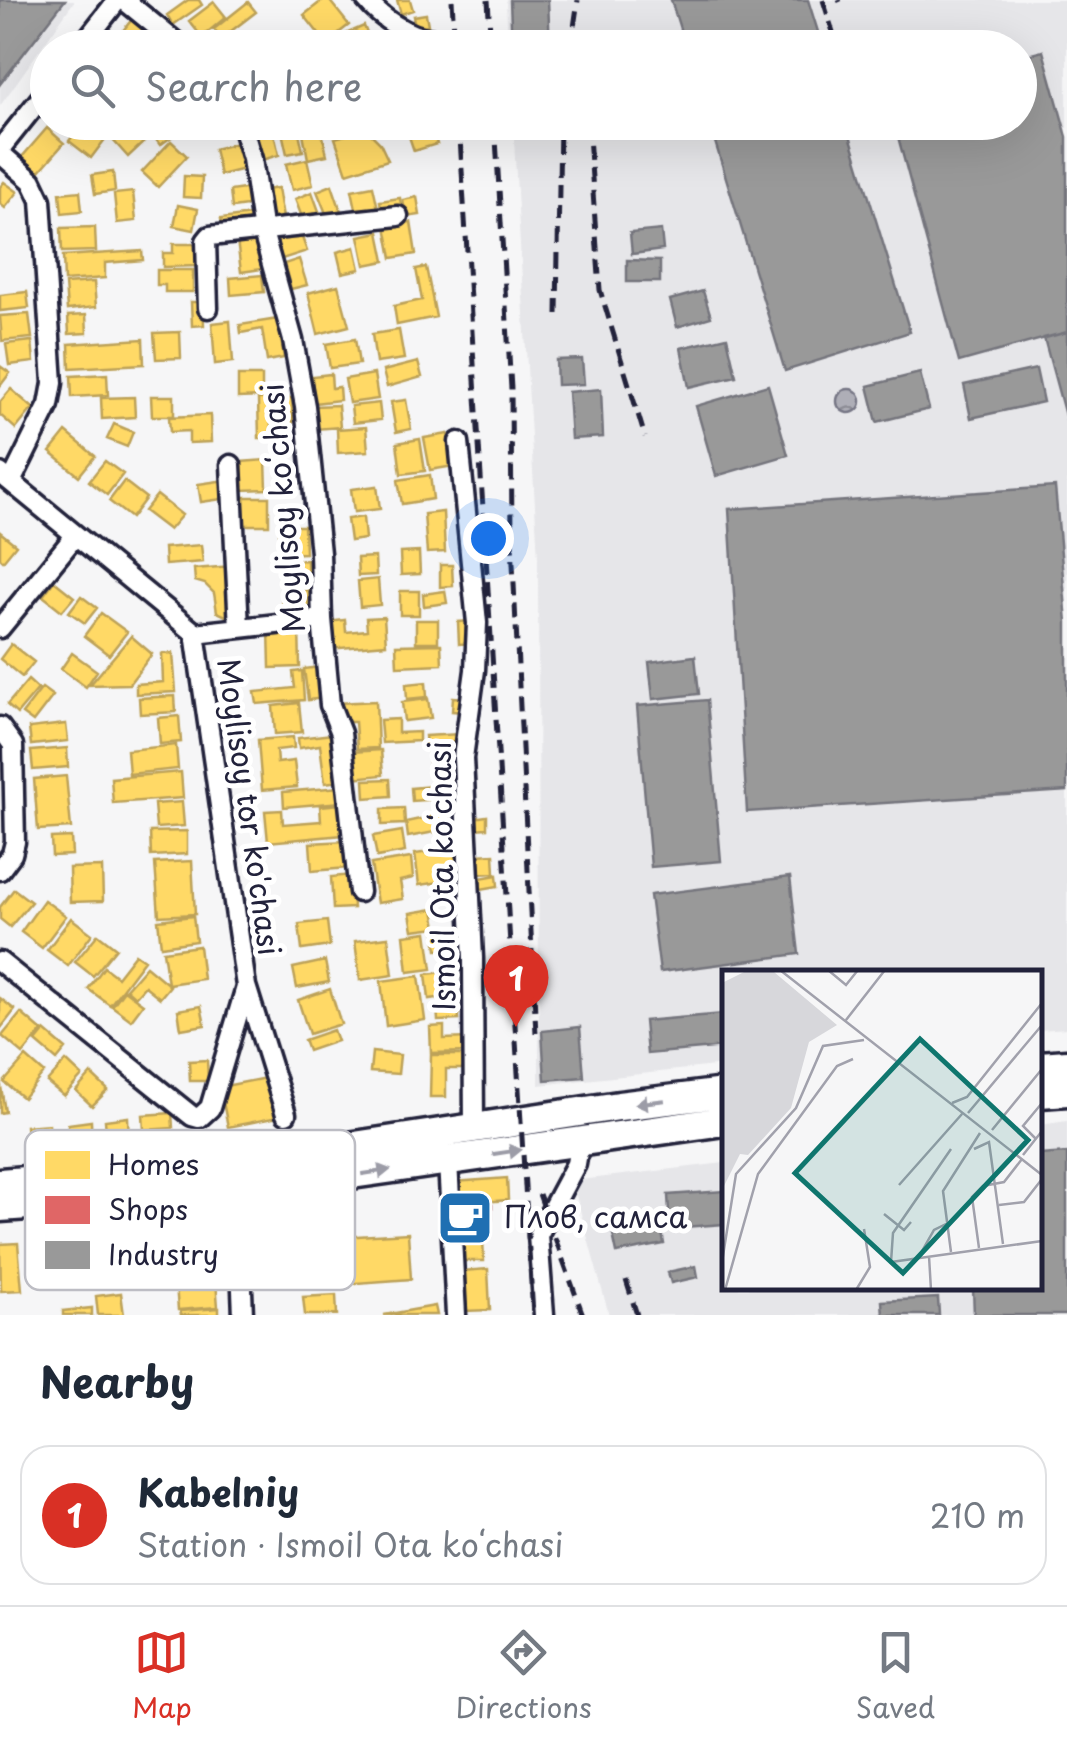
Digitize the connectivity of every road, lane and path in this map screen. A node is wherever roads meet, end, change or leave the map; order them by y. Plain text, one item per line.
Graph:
1 (366, 0) edge
2 (121, 1) edge
3 (96, 30) edge
4 (160, 30) edge
5 (406, 30) edge
6 (30, 112) edge
7 (246, 140) edge
8 (0, 151) edge
9 (398, 216) dead end
10 (263, 232) junction
11 (208, 308) dead end
12 (459, 442) dead end
13 (230, 465) dead end
14 (5, 477) edge
15 (75, 536) junction
16 (322, 619) junction
17 (0, 628) edge
18 (239, 628) junction
19 (195, 633) junction
20 (0, 727) edge
21 (0, 870) edge
22 (360, 892) dead end
23 (0, 962) edge
24 (246, 986) junction
25 (1067, 1064) edge
26 (1042, 1066) edge
27 (1067, 1091) edge
28 (1042, 1093) edge
29 (722, 1094) edge
30 (286, 1114) dead end
31 (722, 1121) edge
32 (474, 1130) junction
33 (580, 1140) junction
34 (355, 1148) edge
35 (448, 1161) junction
36 (355, 1174) edge
37 (25, 1181) edge
38 (0, 1183) edge
39 (25, 1205) edge
40 (0, 1207) edge
41 (242, 1290) edge
42 (243, 1315) edge
43 (456, 1315) edge
44 (544, 1315) edge

1 - 5 street
2 - 3 street
2 - 4 street
6 - 8 street
7 - 10 street, Moylisoy koʻchasi
8 - 14 street
9 - 10 street
10 - 11 street
10 - 16 street, Moylisoy koʻchasi
12 - 32 street, Ismoil Ota koʻchasi
13 - 18 street
14 - 15 street, Moylisoy tor ko'chasi
15 - 17 street
15 - 19 street, Moylisoy tor ko'chasi
16 - 18 street
16 - 22 street, Moylisoy koʻchasi
18 - 19 street
19 - 24 street, Moylisoy tor ko'chasi
20 - 21 street
23 - 24 street
24 - 30 street, Moylisoy tor ko'chasi
25 - 26 main road
27 - 28 main road
29 -> 32 main road
31 - 33 main road
32 - 34 main road
35 -> 33 main road
33 - 44 street
36 -> 35 main road
35 - 43 street
37 - 38 main road
39 - 40 main road
41 - 42 street

